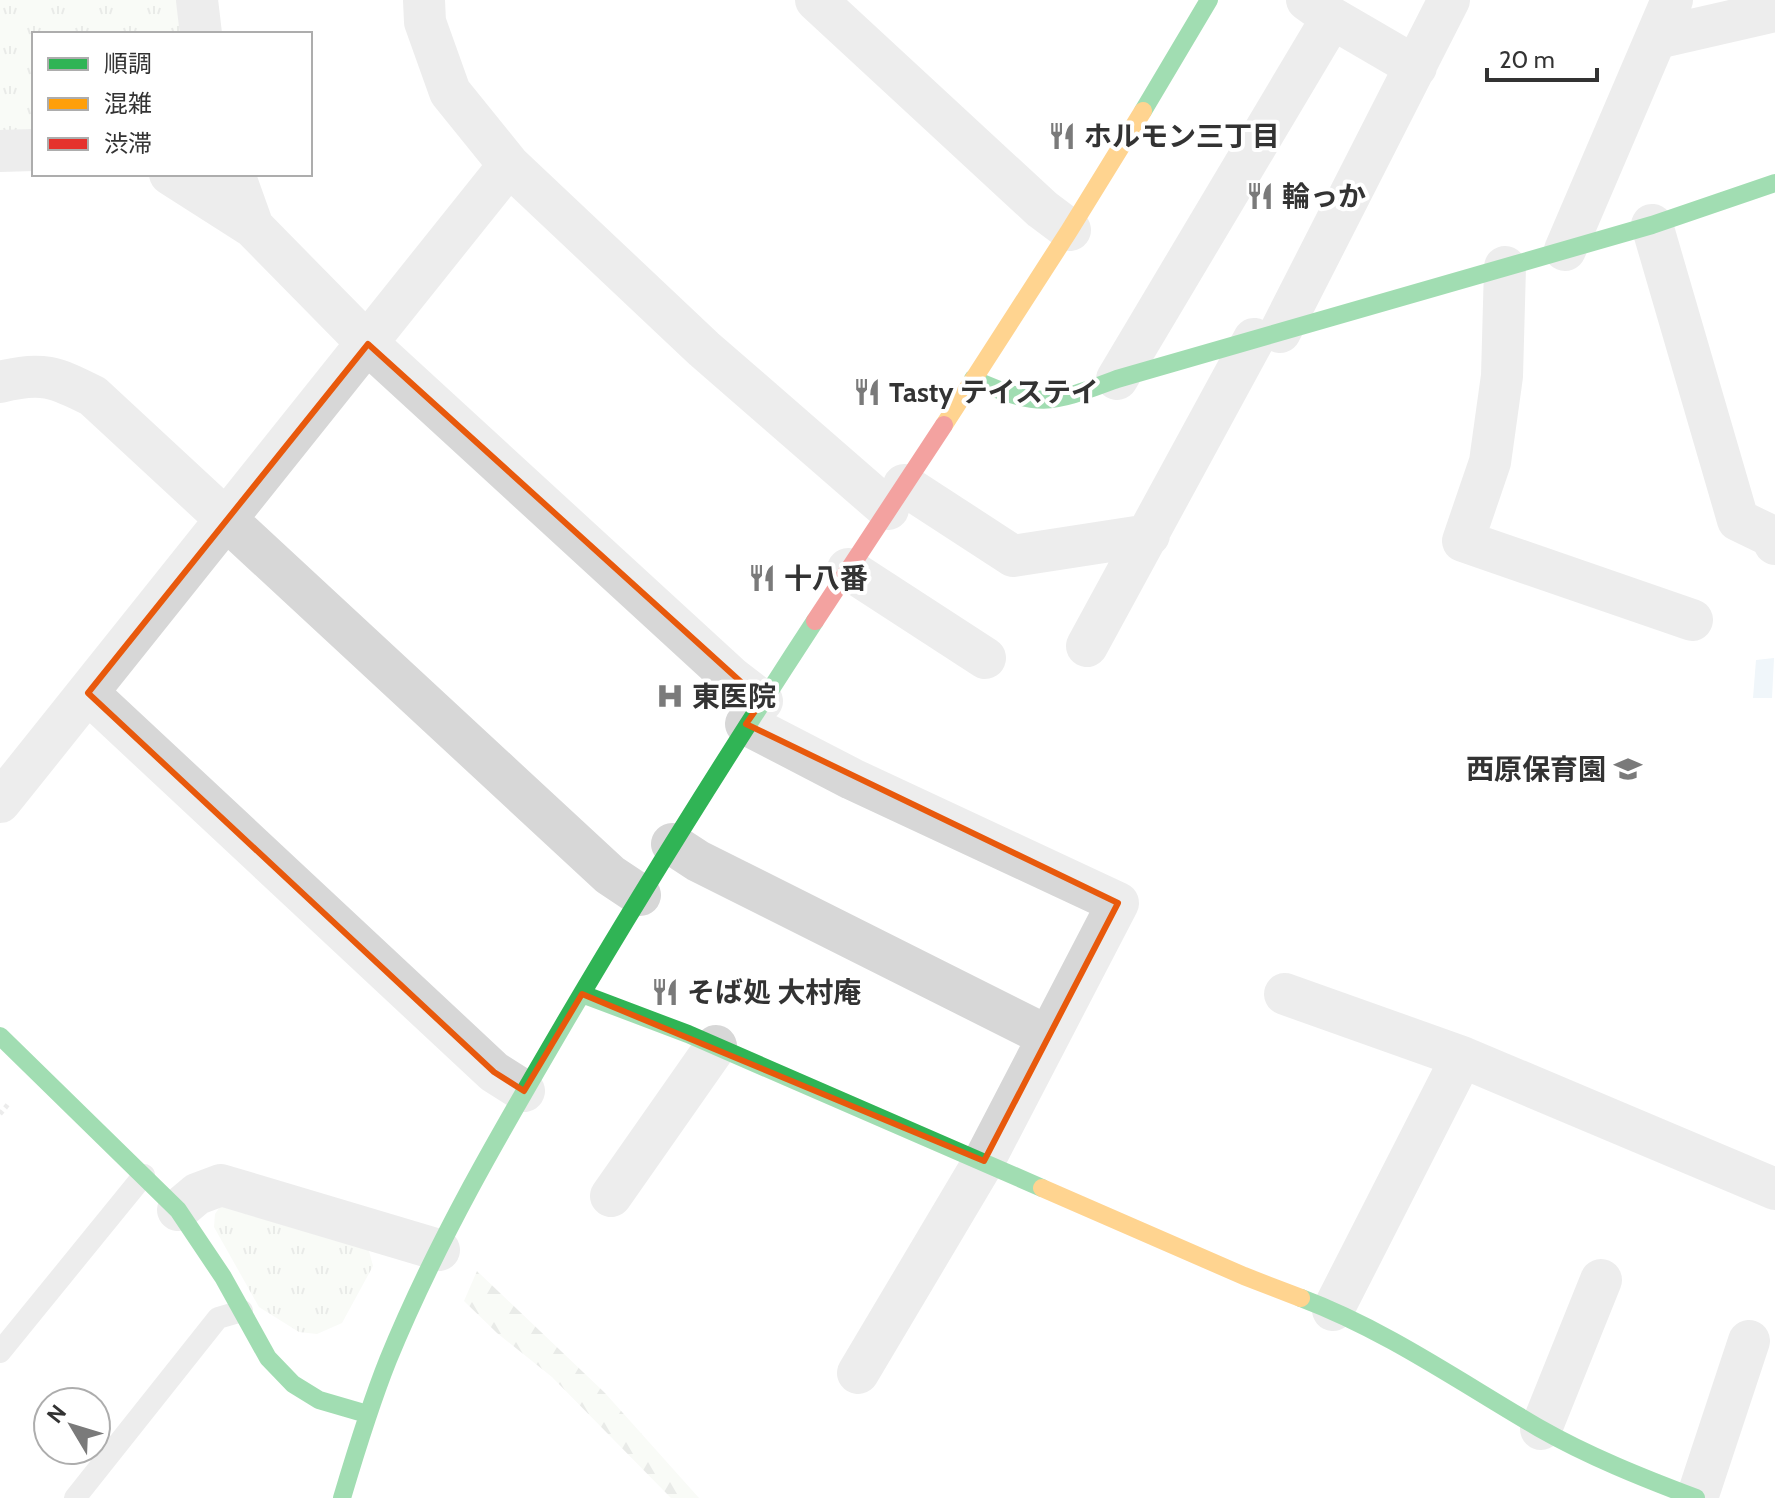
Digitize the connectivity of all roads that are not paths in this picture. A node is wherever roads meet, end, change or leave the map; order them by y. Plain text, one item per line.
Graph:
1 (197, 0) edge
2 (424, 0) edge
3 (816, 0) edge
4 (1209, 0) edge
5 (1449, 0) edge
6 (1672, 0) edge
7 (1320, 9) edge
8 (1775, 11) edge
9 (201, 32) edge
10 (1657, 38) junction
11 (1416, 67) junction
12 (32, 150) edge
13 (0, 151) edge
14 (509, 165) junction
15 (173, 176) edge
16 (235, 176) edge
17 (1775, 183) edge
18 (1652, 225) junction
19 (253, 227) junction
20 (1070, 230) junction
21 (1565, 250) junction
22 (1505, 267) junction
23 (1267, 336) junction
24 (368, 344) junction
25 (973, 379) junction
26 (1117, 379) junction
27 (0, 382) edge
28 (896, 497) junction
29 (225, 519) junction
30 (1149, 535) junction
31 (1775, 544) edge
32 (848, 569) junction
33 (1692, 620) dead end
34 (1087, 646) dead end
35 (985, 658) dead end
36 (88, 693) junction
37 (754, 712) junction
38 (0, 802) edge
39 (672, 844) junction
40 (640, 895) junction
41 (582, 994) junction
42 (1285, 994) dead end
43 (0, 1036) edge
44 (1047, 1036) junction
45 (716, 1046) junction
46 (1462, 1057) junction
47 (524, 1091) junction
48 (984, 1161) junction
49 (144, 1175) junction
50 (1775, 1189) edge
51 (611, 1196) dead end
52 (178, 1210) junction
53 (439, 1250) junction
54 (1601, 1280) dead end
55 (1333, 1310) junction
56 (242, 1311) junction
57 (1749, 1341) dead end
58 (0, 1352) edge
59 (858, 1373) dead end
60 (367, 1414) junction
61 (1541, 1429) junction
62 (1639, 1489) edge
63 (75, 1498) edge
64 (342, 1498) edge
65 (1696, 1498) edge

1 - 9 street
2 - 14 street
3 - 20 street
4 - 20 street
5 - 11 street
6 - 10 street
7 - 11 street
7 - 26 street
8 - 10 street
10 - 21 street
11 - 23 street
12 - 13 street
14 - 24 street
14 - 28 street
15 - 19 street
16 - 19 street
17 - 18 street
18 - 21 street
18 - 31 street
19 - 24 street
20 - 25 street
21 - 22 street
22 - 23 street
22 - 33 street
23 - 26 street
23 - 30 street
24 - 29 street
24 - 37 street
25 - 26 street
25 - 28 street
27 - 29 street
28 - 30 street
28 - 32 street
29 - 36 street
29 - 40 street
30 - 34 street
32 - 35 street
32 - 37 street
36 - 38 street
36 - 47 street
37 - 39 street
37 - 44 street
39 - 40 street
39 - 44 street
40 - 41 street
41 - 45 street
41 - 47 street
42 - 46 street
43 - 49 street
44 - 48 street
45 - 48 street
45 - 51 street
46 - 50 street
46 - 55 street
47 - 53 street
48 - 55 street
48 - 59 street
49 - 52 street
49 - 58 lane
52 - 53 street
52 - 56 street
53 - 60 street
54 - 61 street
55 - 61 street
56 - 60 street
56 - 63 lane
57 - 65 street
60 - 64 street
61 - 62 street
62 - 65 street

